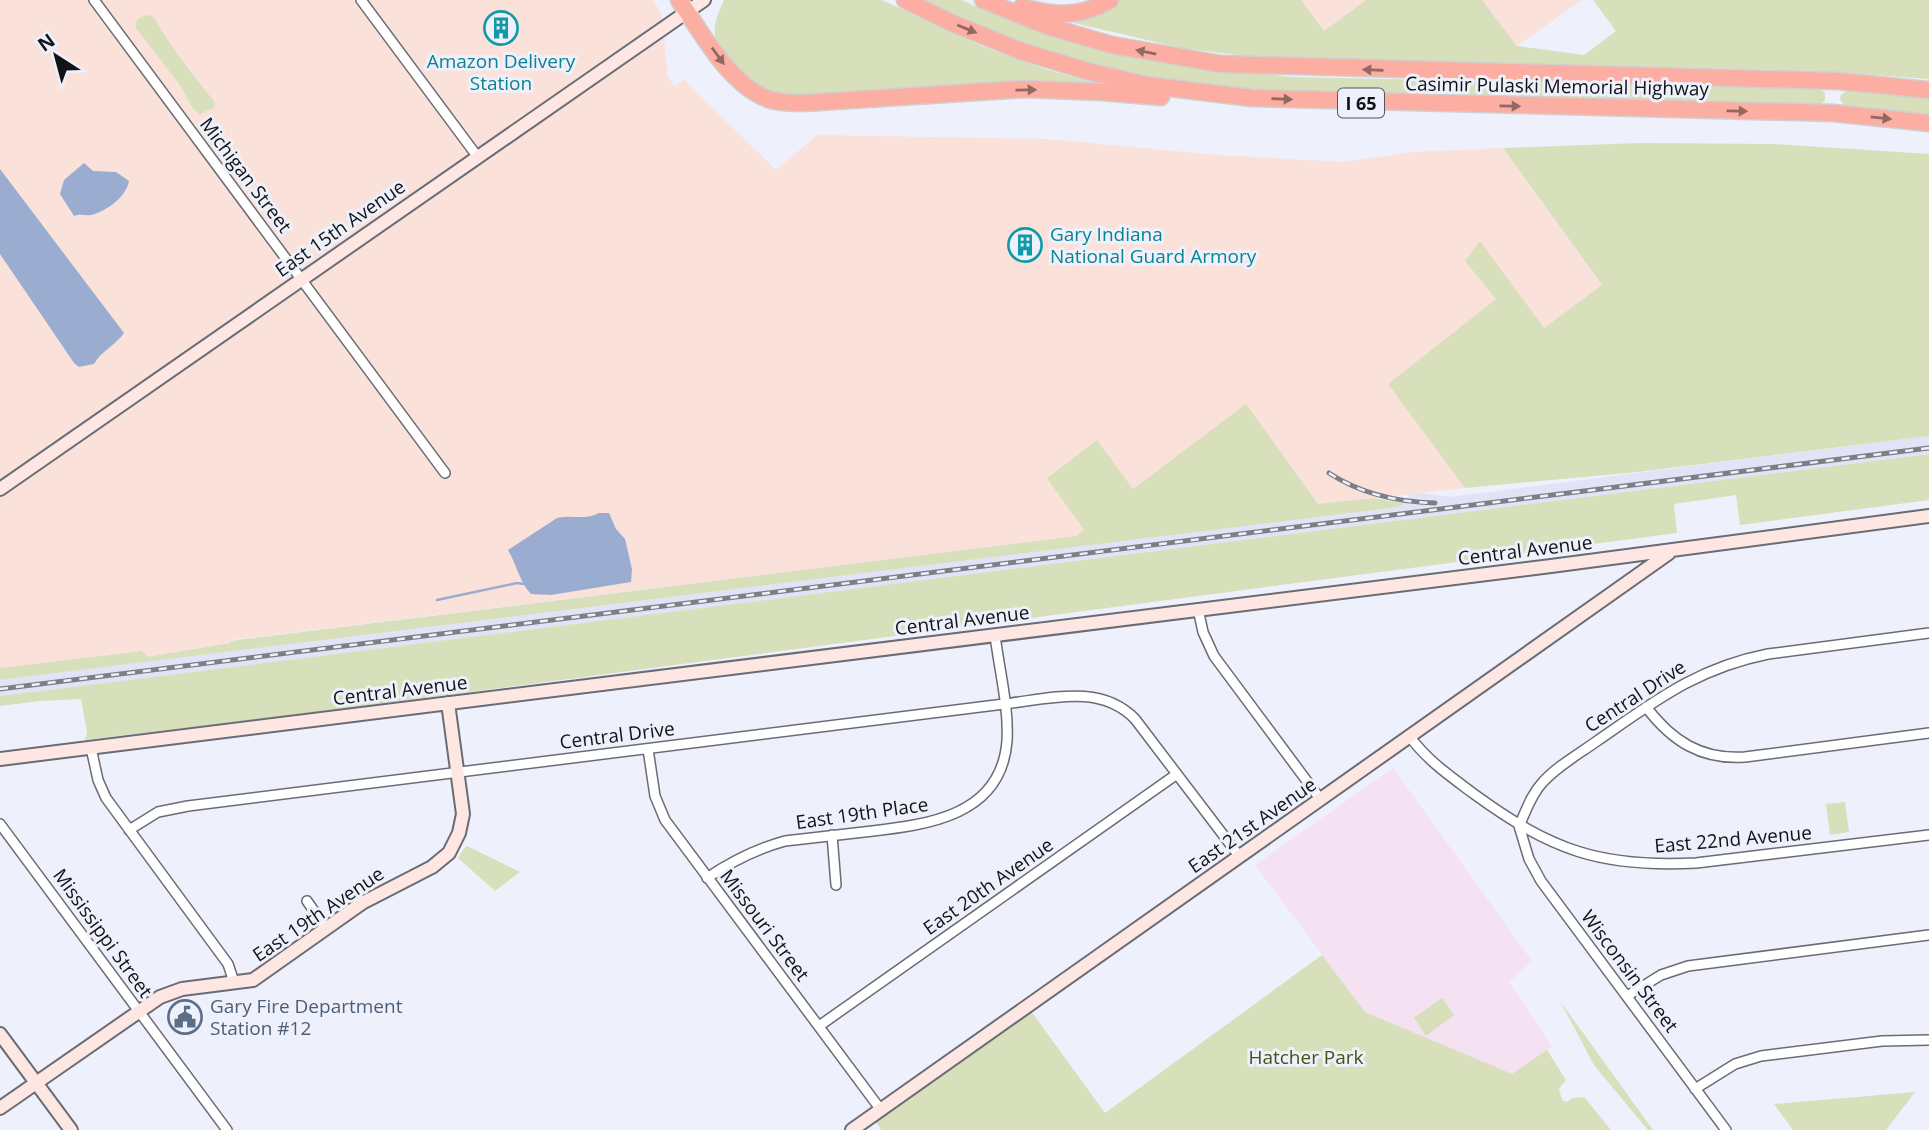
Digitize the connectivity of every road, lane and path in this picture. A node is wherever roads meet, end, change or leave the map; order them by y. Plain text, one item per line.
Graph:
1 (94, 0) edge
2 (361, 0) edge
3 (704, 0) edge
4 (905, 0) edge
5 (982, 0) edge
6 (994, 0) edge
7 (1110, 0) edge
8 (683, 6) edge
9 (1929, 90) edge
10 (1252, 98) junction
11 (1929, 123) edge
12 (477, 156) junction
13 (301, 279) junction
14 (445, 472) dead end
15 (0, 489) edge
16 (1929, 516) edge
17 (1673, 550) junction
18 (1198, 609) junction
19 (1929, 633) edge
20 (995, 635) junction
21 (448, 703) junction
22 (1004, 704) junction
23 (1646, 707) junction
24 (1929, 733) edge
25 (1410, 737) junction
26 (90, 748) junction
27 (648, 749) junction
28 (0, 759) edge
29 (458, 772) junction
30 (1177, 774) junction
31 (1321, 800) junction
32 (0, 824) edge
33 (1519, 825) junction
34 (129, 830) junction
35 (832, 835) junction
36 (1929, 835) edge
37 (1240, 857) junction
38 (707, 878) junction
39 (836, 885) dead end
40 (307, 901) dead end
41 (326, 928) junction
42 (1929, 935) edge
43 (234, 982) junction
44 (1627, 996) junction
45 (139, 1011) junction
46 (819, 1026) junction
47 (0, 1034) edge
48 (1929, 1040) edge
49 (36, 1083) junction
50 (1695, 1089) junction
51 (0, 1108) edge
52 (881, 1110) junction
53 (71, 1130) edge
54 (228, 1130) edge
55 (852, 1130) edge
56 (1726, 1130) edge

1 - 13 street, Michigan Street
2 - 12 street
3 - 8 street, East 15th Avenue
4 -> 10 highway, Casimir Pulaski Memorial Highway / I 65
9 -> 5 highway, Casimir Pulaski Memorial Highway / I 65
6 - 7 highway
8 -> 10 highway
8 - 12 street, East 15th Avenue
10 -> 11 highway, Casimir Pulaski Memorial Highway / I 65
12 - 13 street, East 15th Avenue
13 - 14 street, Michigan Street
13 - 15 street, East 15th Avenue
16 - 17 street, Central Avenue
17 - 18 street, Central Avenue
17 - 25 street, East 21st Avenue
18 - 20 street, Central Avenue
18 - 31 street
19 - 23 street, Central Drive
20 - 21 street, Central Avenue
20 - 22 street, East 19th Place
21 - 26 street, Central Avenue
21 - 29 street, East 19th Avenue
22 - 27 street, Central Drive
22 - 30 street, Central Drive
22 - 35 street, East 19th Place
23 - 24 street
23 - 33 street, Central Drive
25 - 31 street, East 21st Avenue
25 - 33 street, East 22nd Avenue
26 - 28 street, Central Avenue
26 - 34 street
27 - 29 street, Central Drive
27 - 38 street, Missouri Street
29 - 34 street, Central Drive
29 - 41 street, East 19th Avenue
30 - 37 street
30 - 46 street, East 20th Avenue
31 - 37 street, East 21st Avenue
32 - 45 street, Mississippi Street
33 - 36 street, East 22nd Avenue
33 - 44 street, Wisconsin Street
34 - 43 street
35 - 38 street, East 19th Place
35 - 39 street
37 - 52 street, East 21st Avenue
38 - 46 street, Missouri Street
40 - 41 street
41 - 43 street, East 19th Avenue
42 - 44 street
43 - 45 street, East 19th Avenue
44 - 50 street, Wisconsin Street
45 - 49 street, East 19th Avenue
45 - 54 street, Mississippi Street
46 - 52 street, Missouri Street
47 - 49 street
48 - 50 street
49 - 51 street, East 19th Avenue
49 - 53 street
50 - 56 street, Wisconsin Street
52 - 55 street, East 21st Avenue

